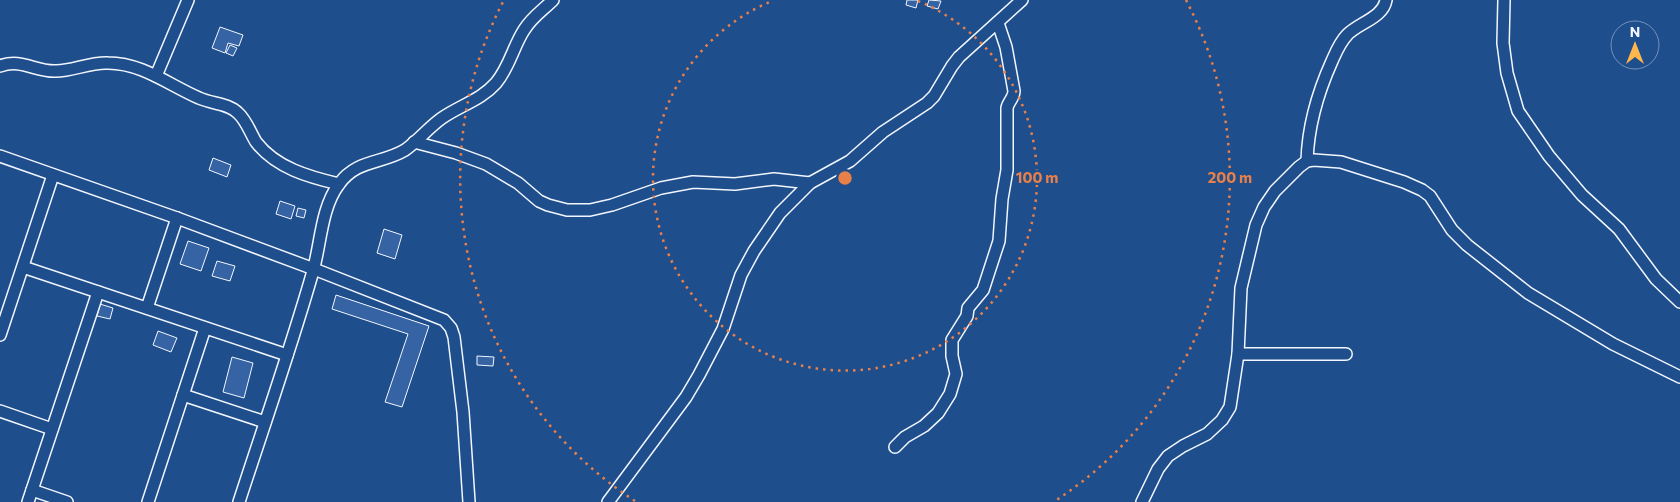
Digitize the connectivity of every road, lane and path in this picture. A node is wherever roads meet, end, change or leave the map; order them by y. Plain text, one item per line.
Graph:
1 (188, 0) edge
2 (553, 0) edge
3 (1022, 0) edge
4 (1386, 0) edge
5 (1504, 0) edge
6 (998, 23) junction
7 (0, 66) edge
8 (156, 76) junction
9 (414, 142) junction
10 (0, 156) edge
11 (1307, 161) junction
12 (53, 175) junction
13 (810, 183) junction
14 (339, 184) junction
15 (177, 218) junction
16 (23, 267) junction
17 (314, 269) junction
18 (98, 292) junction
19 (1680, 302) edge
20 (147, 308) junction
21 (205, 328) junction
22 (0, 335) edge
23 (1238, 354) junction
24 (1346, 354) dead end
25 (287, 355) junction
26 (1680, 377) edge
27 (183, 395) junction
28 (0, 410) edge
29 (265, 422) junction
30 (52, 429) junction
31 (895, 447) dead end
32 (32, 490) junction
33 (28, 502) edge
34 (67, 502) edge
35 (148, 502) edge
36 (239, 502) edge
37 (469, 502) edge
38 (608, 502) edge
39 (1142, 502) edge

1 - 8 street
2 - 9 street
3 - 6 street
4 - 11 street
5 - 19 street
6 - 13 street
6 - 31 street
7 - 8 street
8 - 14 street
9 - 13 street
9 - 14 street
10 - 12 street
11 - 23 street
11 - 26 street
12 - 15 street
12 - 16 street
13 - 38 street
14 - 17 street
15 - 17 street
15 - 20 street
16 - 18 street
16 - 22 street
17 - 25 street
17 - 37 street
18 - 20 street
18 - 30 street
20 - 21 street
21 - 25 street
21 - 27 street
23 - 24 street
23 - 39 street
25 - 29 street
27 - 29 street
27 - 35 street
28 - 30 street
29 - 36 street
30 - 32 street
32 - 33 street
32 - 34 street

